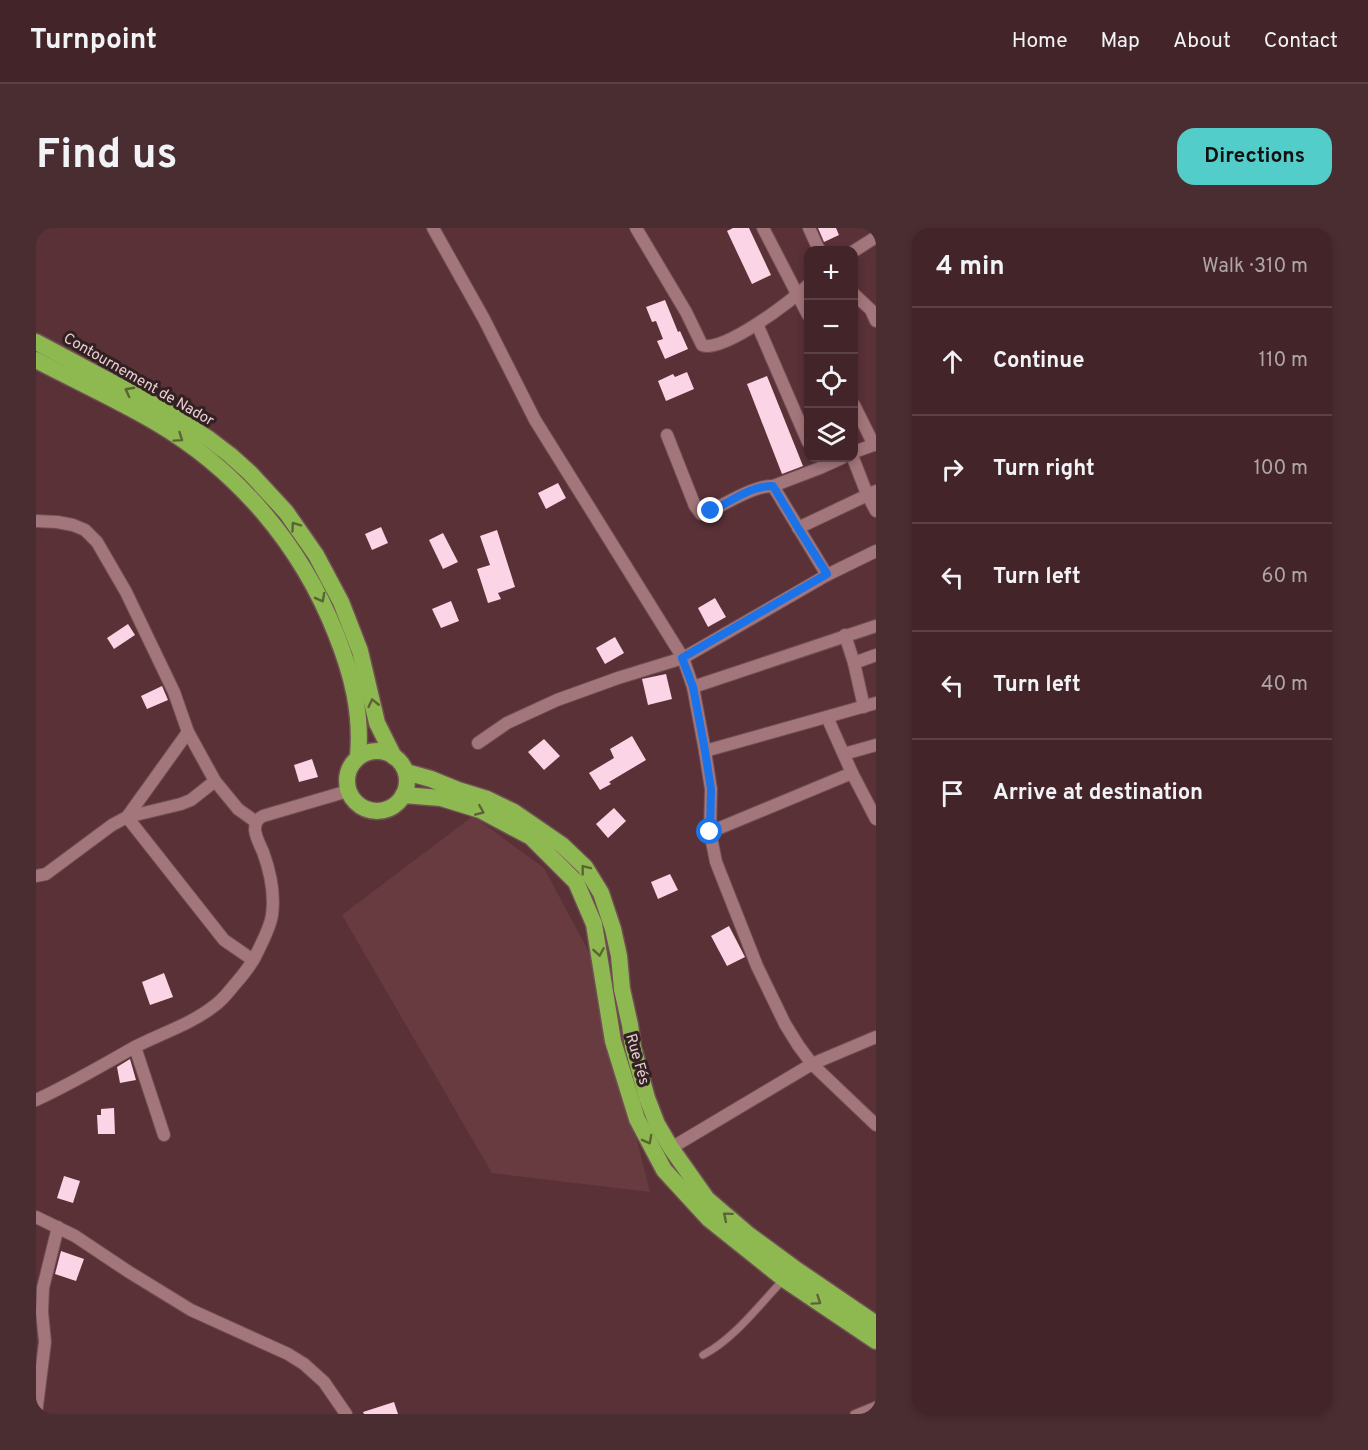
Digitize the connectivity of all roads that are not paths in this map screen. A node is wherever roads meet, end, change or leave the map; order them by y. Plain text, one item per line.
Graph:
1 (433, 228) edge
2 (636, 228) edge
3 (763, 228) edge
4 (809, 228) edge
5 (876, 237) edge
6 (817, 246) edge
7 (858, 248) edge
8 (804, 289) edge
9 (798, 294) junction
10 (858, 298) edge
11 (804, 307) edge
12 (876, 321) edge
13 (757, 324) junction
14 (36, 342) edge
15 (36, 360) edge
16 (856, 408) edge
17 (804, 433) edge
18 (667, 435) dead end
19 (875, 444) edge
20 (858, 450) edge
21 (855, 462) edge
22 (818, 463) edge
23 (773, 486) junction
24 (872, 493) edge
25 (876, 511) edge
26 (36, 521) edge
27 (798, 528) junction
28 (876, 551) edge
29 (827, 574) junction
30 (876, 626) edge
31 (845, 635) junction
32 (876, 655) edge
33 (682, 658) junction
34 (854, 663) junction
35 (693, 687) junction
36 (870, 705) edge
37 (827, 717) junction
38 (188, 732) junction
39 (478, 743) dead end
40 (876, 745) edge
41 (705, 751) junction
42 (844, 754) junction
43 (358, 757) junction
44 (394, 757) junction
45 (406, 772) junction
46 (852, 773) junction
47 (215, 781) junction
48 (348, 790) junction
49 (403, 795) junction
50 (874, 811) edge
51 (127, 817) junction
52 (260, 819) junction
53 (710, 832) junction
54 (36, 876) edge
55 (253, 960) junction
56 (876, 1037) edge
57 (135, 1047) junction
58 (812, 1064) junction
59 (36, 1100) edge
60 (876, 1125) edge
61 (164, 1135) dead end
62 (671, 1148) junction
63 (36, 1217) edge
64 (58, 1227) junction
65 (784, 1279) junction
66 (876, 1324) edge
67 (876, 1341) edge
68 (703, 1355) dead end
69 (876, 1405) edge
70 (36, 1414) edge
71 (346, 1414) edge
72 (854, 1414) edge

1 - 33 street
2 - 13 street
3 - 9 street
4 - 6 street
5 - 7 street
8 - 9 street
9 - 11 street
9 - 13 street
10 - 12 street
13 - 17 street
44 -> 14 highway, Contournement de Nador
15 -> 43 highway, Contournement de Nador
16 - 19 street
18 - 23 street
19 - 20 street
21 - 24 street
22 - 23 street
23 - 27 street
24 - 25 street
24 - 27 street
26 - 38 street
27 - 29 street
28 - 29 street
29 - 33 street
30 - 31 street
31 - 34 street
31 - 35 street
32 - 34 street
33 - 35 street
33 - 39 street
34 - 36 street
35 - 41 street
36 - 37 street
37 - 41 street
37 - 42 street
38 - 47 street
38 - 51 street
40 - 42 street
41 - 53 street
42 - 46 street
43 - 44 highway
43 - 48 highway
44 - 45 highway
45 - 49 highway
62 -> 45 highway, Rue Fés
46 - 50 street
46 - 53 street
47 - 51 street
47 - 52 street
48 - 49 highway
48 - 52 street
49 -> 65 highway, Rue Fés
51 - 54 street
51 - 55 street
52 - 55 street
53 - 58 street
55 - 57 street
56 - 58 street
57 - 59 street
57 - 61 street
58 - 60 street
58 - 62 street
66 -> 62 highway, Rue Fés
63 - 64 street
64 - 70 street
64 - 71 street
65 -> 67 highway, Rue Fés
65 - 68 lane
69 - 72 lane

